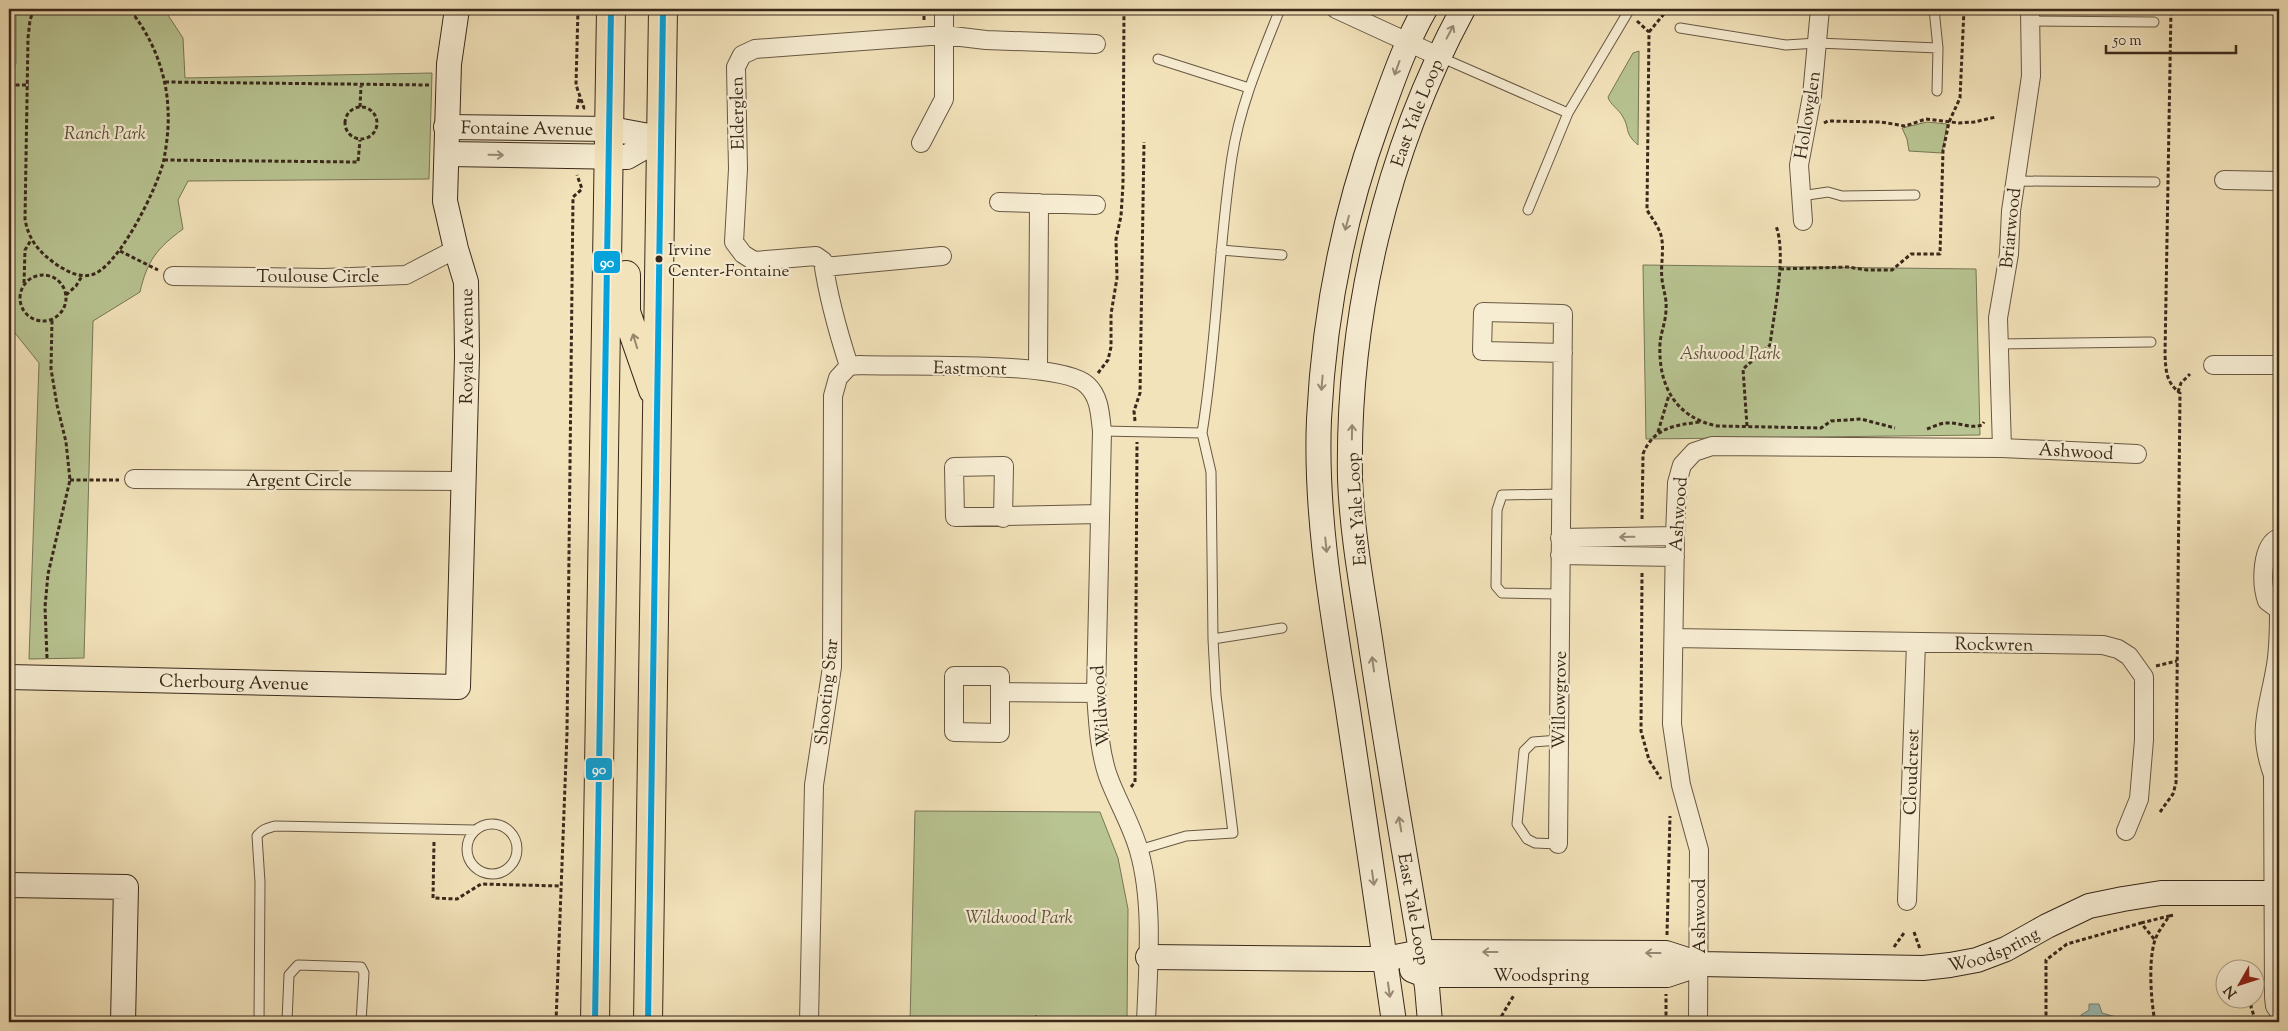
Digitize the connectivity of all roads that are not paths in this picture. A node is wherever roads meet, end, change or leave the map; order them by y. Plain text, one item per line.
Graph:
1 (457, 9) edge
2 (611, 9) edge
3 (663, 9) edge
4 (944, 9) edge
5 (1280, 9) edge
6 (1336, 9) edge
7 (1425, 9) edge
8 (1463, 9) edge
9 (1820, 9) edge
10 (1934, 9) edge
11 (1628, 12) road end
12 (2030, 15) edge
13 (2154, 22) dead end
14 (1680, 28) dead end
15 (944, 35) junction
16 (1406, 42) junction
17 (1817, 43) junction
18 (1096, 44) dead end
19 (1938, 48) junction
20 (1438, 56) junction
21 (1158, 59) dead end
22 (1249, 88) junction
23 (1937, 90) dead end
24 (1568, 113) junction
25 (446, 128) junction
26 (611, 129) junction
27 (660, 138) junction
28 (921, 143) dead end
29 (448, 154) junction
30 (618, 156) junction
31 (2224, 180) dead end
32 (2015, 181) junction
33 (2279, 181) edge
34 (2155, 182) dead end
35 (1915, 195) dead end
36 (1801, 196) junction
37 (999, 202) dead end
38 (1039, 203) junction
39 (1096, 205) dead end
40 (1528, 210) dead end
41 (1803, 221) dead end
42 (456, 249) junction
43 (1221, 250) junction
44 (1282, 255) dead end
45 (942, 256) dead end
46 (824, 267) junction
47 (173, 276) road end
48 (2151, 342) dead end
49 (1999, 344) junction
50 (1563, 352) junction
51 (2213, 365) dead end
52 (2279, 365) edge
53 (849, 366) junction
54 (1038, 369) junction
55 (1092, 379) joint
56 (658, 403) junction
57 (1102, 431) junction
58 (1202, 433) junction
59 (2002, 448) junction
60 (2137, 454) dead end
61 (134, 479) road end
62 (464, 481) junction
63 (1561, 494) junction
64 (1100, 514) junction
65 (1003, 518) dead end
66 (1675, 536) junction
67 (1560, 538) junction
68 (2279, 538) edge
69 (1560, 556) junction
70 (1675, 557) junction
71 (1560, 594) junction
72 (2279, 610) edge
73 (1282, 628) dead end
74 (1674, 638) junction
75 (1213, 639) junction
76 (1916, 643) junction
77 (9, 677) edge
78 (458, 687) joint
79 (1000, 692) dead end
80 (1096, 693) junction
81 (1558, 740) junction
82 (2276, 775) edge
83 (475, 830) junction
84 (2126, 831) dead end
85 (1558, 844) joint
86 (1139, 850) junction
87 (9, 886) edge
88 (2276, 893) edge
89 (1907, 901) dead end
90 (1421, 952) junction
91 (1148, 957) junction
92 (1385, 959) junction
93 (1700, 964) junction
94 (1425, 975) junction
95 (2279, 1012) edge
96 (287, 1021) edge
97 (123, 1022) edge
98 (259, 1022) edge
99 (361, 1022) edge
100 (595, 1022) edge
101 (648, 1022) edge
102 (809, 1022) edge
103 (1146, 1022) edge
104 (1394, 1022) edge
105 (1430, 1022) edge
106 (1698, 1022) edge

1 - 25 street, Royale Avenue
2 - 26 main road
3 - 27 main road
4 - 15 street
5 - 22 lane
6 - 16 street
7 - 16 street, East Yale Loop
20 -> 8 street, East Yale Loop
9 - 17 street, Hollowglen
10 - 19 lane
11 - 24 lane
12 - 13 lane
12 - 32 street, Briarwood
14 - 17 lane
15 - 18 street, Elderglen
15 - 28 street
15 - 46 street, Elderglen
16 - 20 street
16 -> 92 street, East Yale Loop
17 - 19 lane
17 - 36 street, Hollowglen
19 - 23 lane
20 - 24 lane
90 -> 20 street, East Yale Loop
21 - 22 lane
22 - 43 lane
24 - 40 lane
25 - 26 street, Fontaine Avenue
25 - 29 street, Royale Avenue
26 - 27 street, Fontaine Avenue
26 - 30 main road
27 - 30 street, Fontaine Avenue
27 - 56 main road
29 -> 30 street, Fontaine Avenue
29 - 42 street, Royale Avenue
56 -> 30 main road
30 - 100 main road
31 - 33 street
32 - 34 lane
32 - 49 street, Briarwood
35 - 36 lane
36 - 41 street, Hollowglen
37 - 38 street
38 - 39 street
38 - 54 street
42 - 47 street, Toulouse Circle
42 - 62 street, Royale Avenue
43 - 44 lane
43 - 58 lane
45 - 46 street
46 - 53 street
48 - 49 lane
49 - 59 street, Briarwood
50 - 50 street, Willowgrove
50 - 63 street, Willowgrove
51 - 52 street
53 - 54 street, Eastmont
53 - 102 street, Shooting Star
54 - 55 street, Eastmont
55 - 57 street, Wildwood
56 - 101 main road
57 - 58 lane
57 - 64 street, Wildwood
58 - 75 lane
59 - 60 street, Ashwood
59 - 66 street, Ashwood
61 - 62 street, Argent Circle
62 - 78 street, Royale Avenue
63 - 67 street, Willowgrove
63 - 71 lane
64 - 65 street
64 - 80 street, Wildwood
66 -> 67 street
66 - 70 street, Ashwood
67 - 69 street, Willowgrove
68 - 72 street
69 - 70 street
69 - 71 street, Willowgrove
70 - 74 street, Ashwood
71 - 81 street, Willowgrove
72 - 82 street
73 - 75 lane
74 - 76 street, Rockwren
74 - 93 street, Ashwood
75 - 86 lane
76 - 84 street, Rockwren
76 - 89 street, Cloudcrest
77 - 78 street, Cherbourg Avenue
79 - 80 street
80 - 86 street, Wildwood
81 - 85 street, Willowgrove
81 - 85 lane
82 - 88 street
83 - 83 lane
83 - 98 lane
86 - 91 street, Wildwood
87 - 97 street
88 - 93 street, Woodspring
88 - 95 street
90 - 92 street, Woodspring
93 -> 90 street, Woodspring
90 - 94 street, East Yale Loop
91 - 92 street, Woodspring
91 - 103 street, Wildwood
92 - 94 street, Woodspring
92 -> 104 street, East Yale Loop
93 - 94 street, Woodspring
93 - 106 street, Ashwood
94 - 105 street, East Yale Loop
96 - 99 lane

